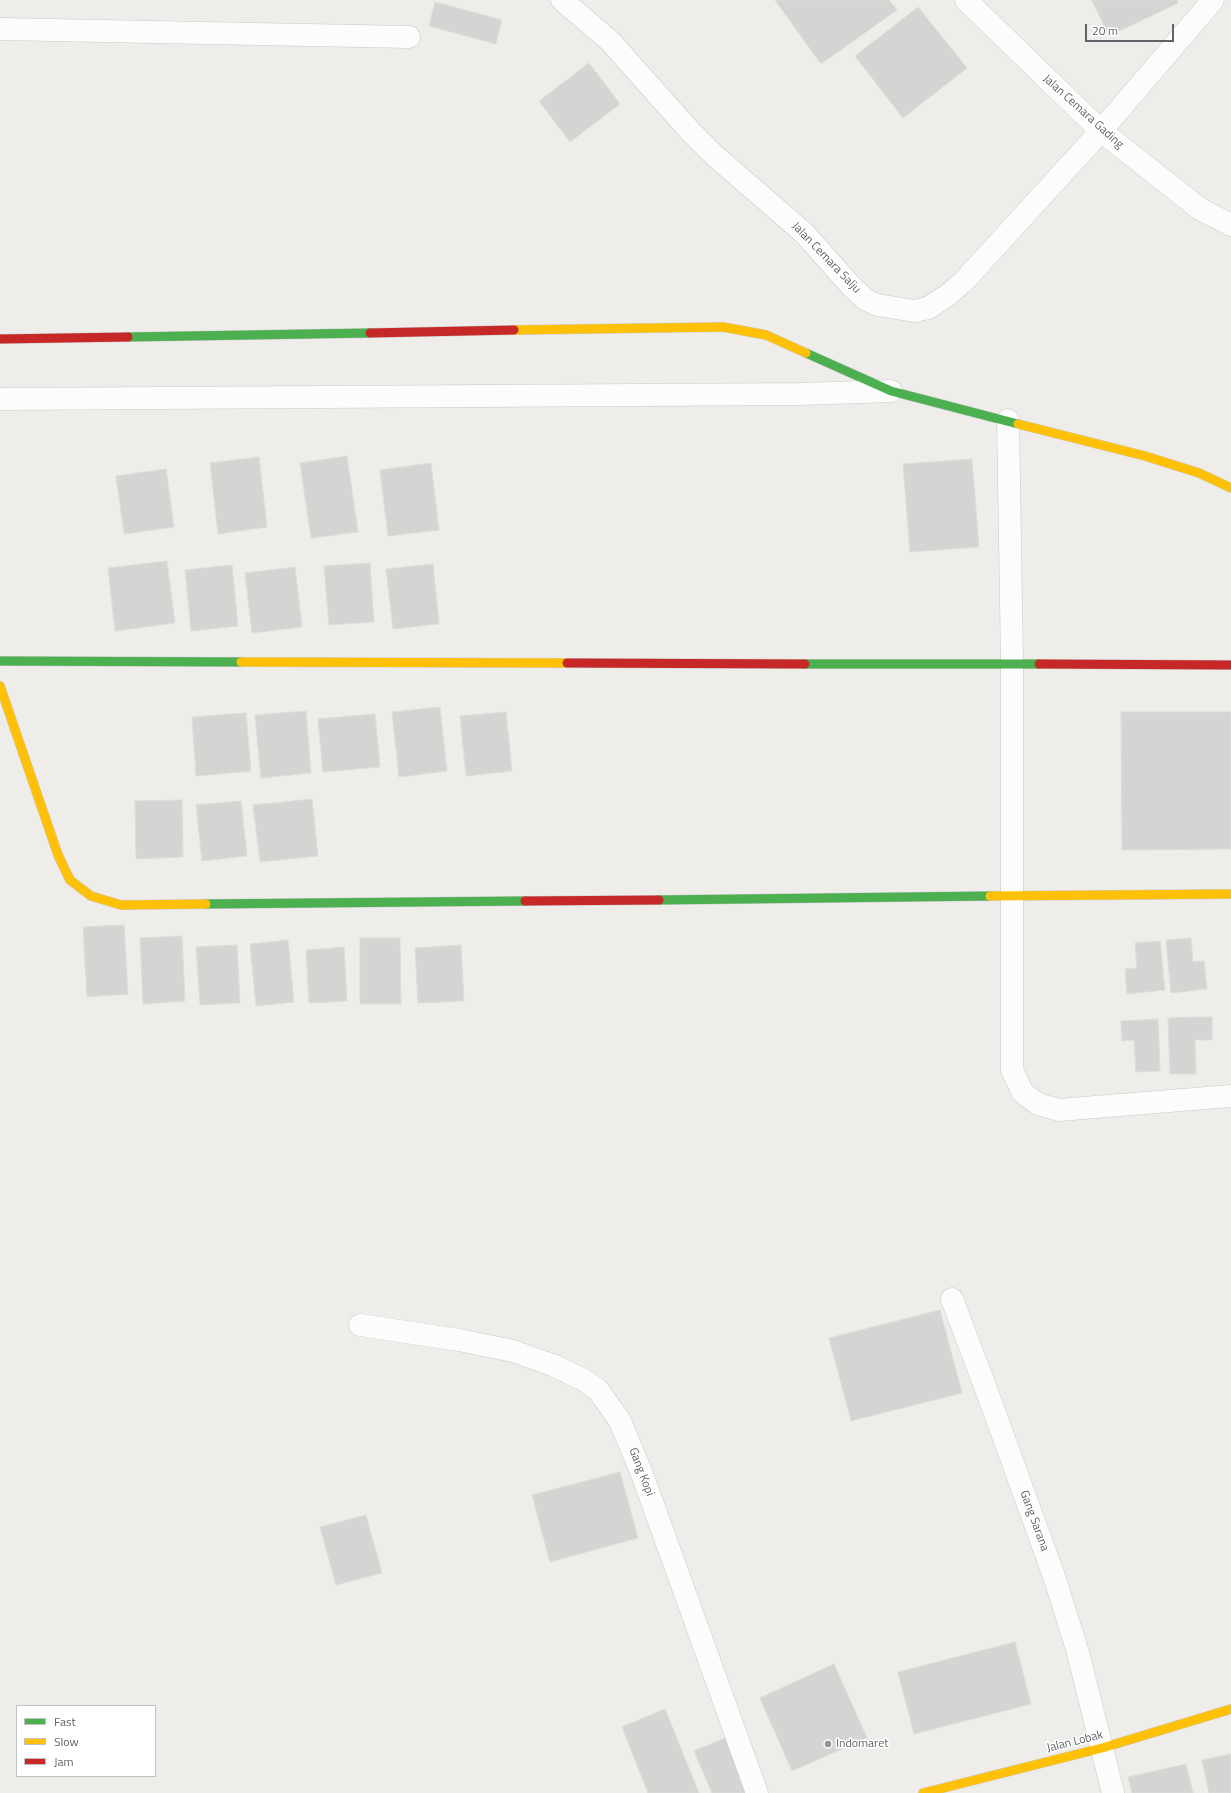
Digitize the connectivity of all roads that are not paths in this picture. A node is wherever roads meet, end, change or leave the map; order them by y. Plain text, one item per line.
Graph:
1 (562, 0) edge
2 (966, 0) edge
3 (1213, 0) edge
4 (0, 29) edge
5 (409, 37) dead end
6 (1101, 131) junction
7 (1231, 225) edge
8 (0, 339) edge
9 (891, 391) junction
10 (0, 399) edge
11 (1008, 420) junction
12 (1231, 488) edge
13 (0, 661) edge
14 (1012, 664) junction
15 (1231, 665) edge
16 (0, 686) edge
17 (1231, 894) edge
18 (1012, 896) junction
19 (1231, 1096) edge
20 (952, 1299) dead end
21 (360, 1325) dead end
22 (1231, 1709) edge
23 (1102, 1748) junction
24 (757, 1793) edge
25 (923, 1793) edge
26 (1113, 1793) edge

1 - 6 street, Jalan Cemara Salju
2 - 6 street, Jalan Cemara Gading
3 - 6 street, Jalan Cemara Salju
4 - 5 street
6 - 7 street, Jalan Cemara Gading
8 - 9 street
9 - 10 street
9 - 11 street
11 - 12 street
11 - 14 street
13 - 14 street
14 - 15 street
14 - 18 street
16 - 18 street
17 - 18 street
18 - 19 street
20 - 23 street, Gang Sarana
21 - 24 street, Gang Kopi
22 - 23 street, Jalan Lobak
23 - 25 street, Jalan Lobak
23 - 26 street, Gang Sarana

